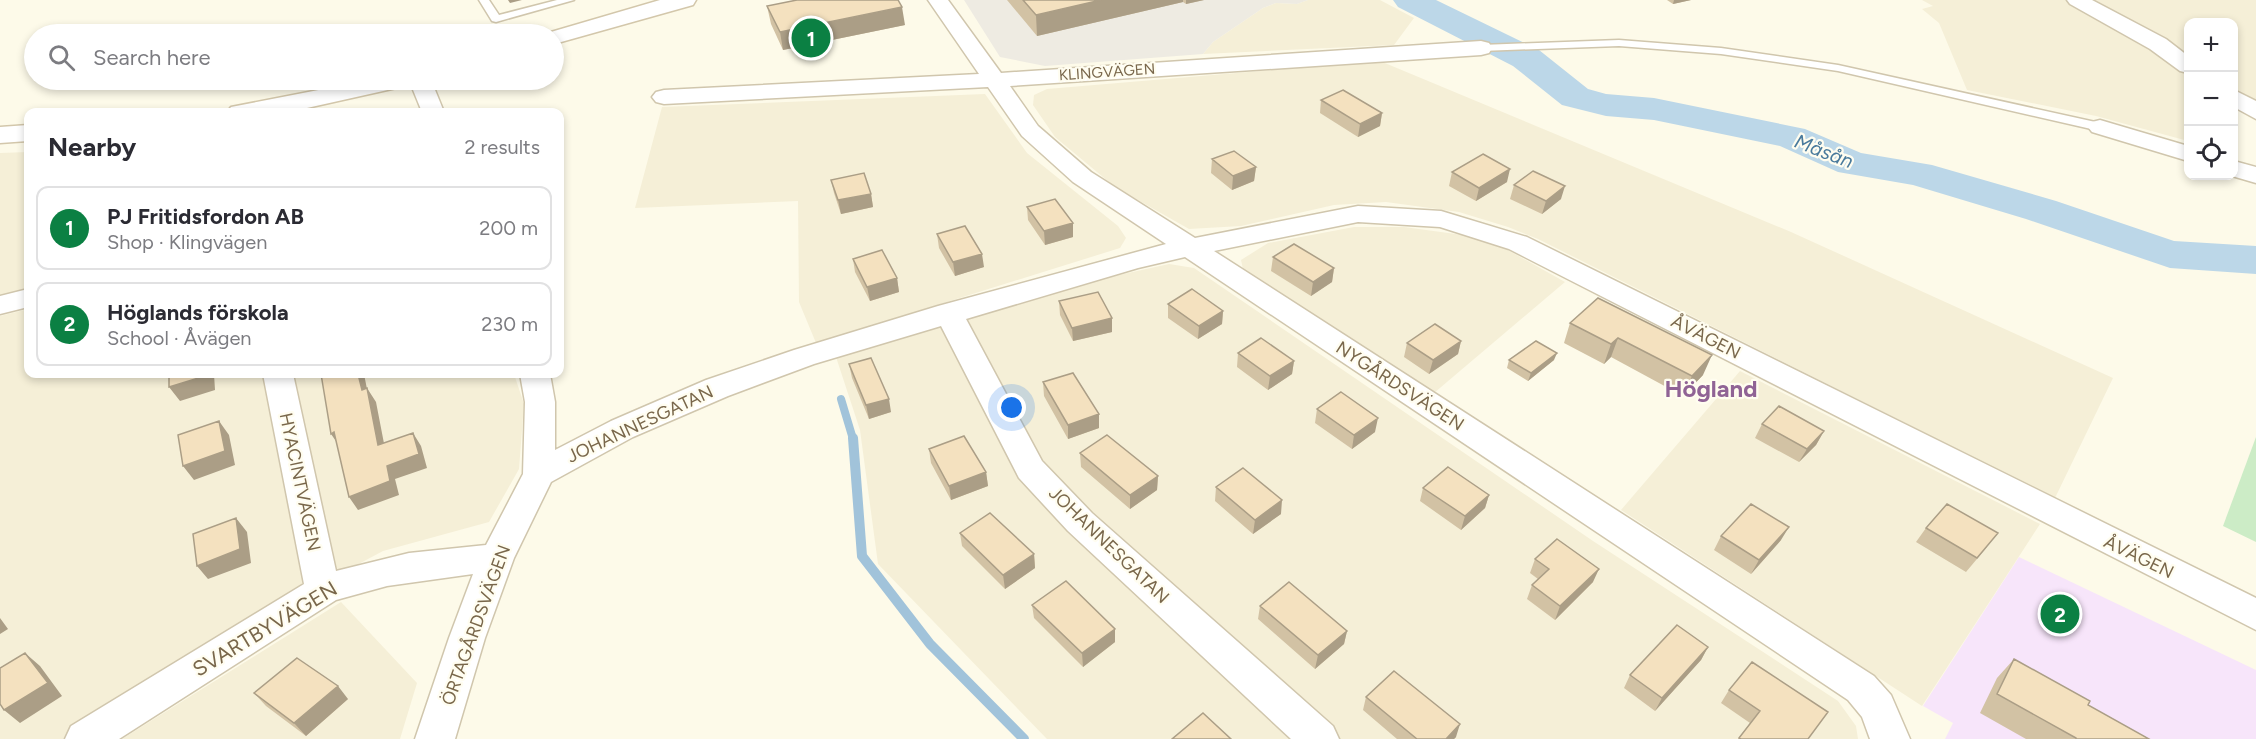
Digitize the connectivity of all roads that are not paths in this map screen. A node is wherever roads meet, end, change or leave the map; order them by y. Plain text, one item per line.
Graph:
1 (484, 0) edge
2 (569, 0) edge
3 (685, 0) edge
4 (938, 0) edge
5 (2076, 0) edge
6 (564, 34) edge
7 (1481, 48) joint
8 (2184, 63) edge
9 (995, 80) junction
10 (356, 90) edge
11 (424, 90) edge
12 (664, 97) dead end
13 (2238, 100) edge
14 (267, 108) edge
15 (431, 108) edge
16 (2256, 111) edge
17 (2100, 127) joint
18 (24, 133) edge
19 (0, 135) edge
20 (2184, 153) edge
21 (2238, 169) edge
22 (2256, 175) edge
23 (1191, 249) junction
24 (24, 299) edge
25 (0, 305) edge
26 (948, 313) junction
27 (279, 378) edge
28 (536, 378) edge
29 (539, 474) junction
30 (497, 558) junction
31 (323, 590) junction
32 (2256, 615) edge
33 (85, 739) edge
34 (435, 739) edge
35 (1319, 739) edge
36 (1890, 739) edge

1 - 2 lane
3 - 6 street
4 - 9 street, NYGÅRDSVÄGEN
5 - 8 street
7 - 9 street, KLINGVÄGEN
7 - 17 lane, KLINGVÄGEN
9 - 12 street, KLINGVÄGEN
9 - 23 street, NYGÅRDSVÄGEN
10 - 14 street
11 - 15 street
13 - 16 street
17 - 20 street
18 - 19 street
21 - 22 street
23 - 26 street, JOHANNESGATAN
23 - 32 street, ÅVÄGEN
23 - 36 street, NYGÅRDSVÄGEN
24 - 25 street
26 - 29 street, JOHANNESGATAN
26 - 35 street, JOHANNESGATAN
27 - 31 street, HYACINTVÄGEN
28 - 29 street, ÖRTAGÅRDSVÄGEN
29 - 30 street, ÖRTAGÅRDSVÄGEN
30 - 31 street, SVARTBYVÄGEN
30 - 34 street, ÖRTAGÅRDSVÄGEN
31 - 33 street, SVARTBYVÄGEN

